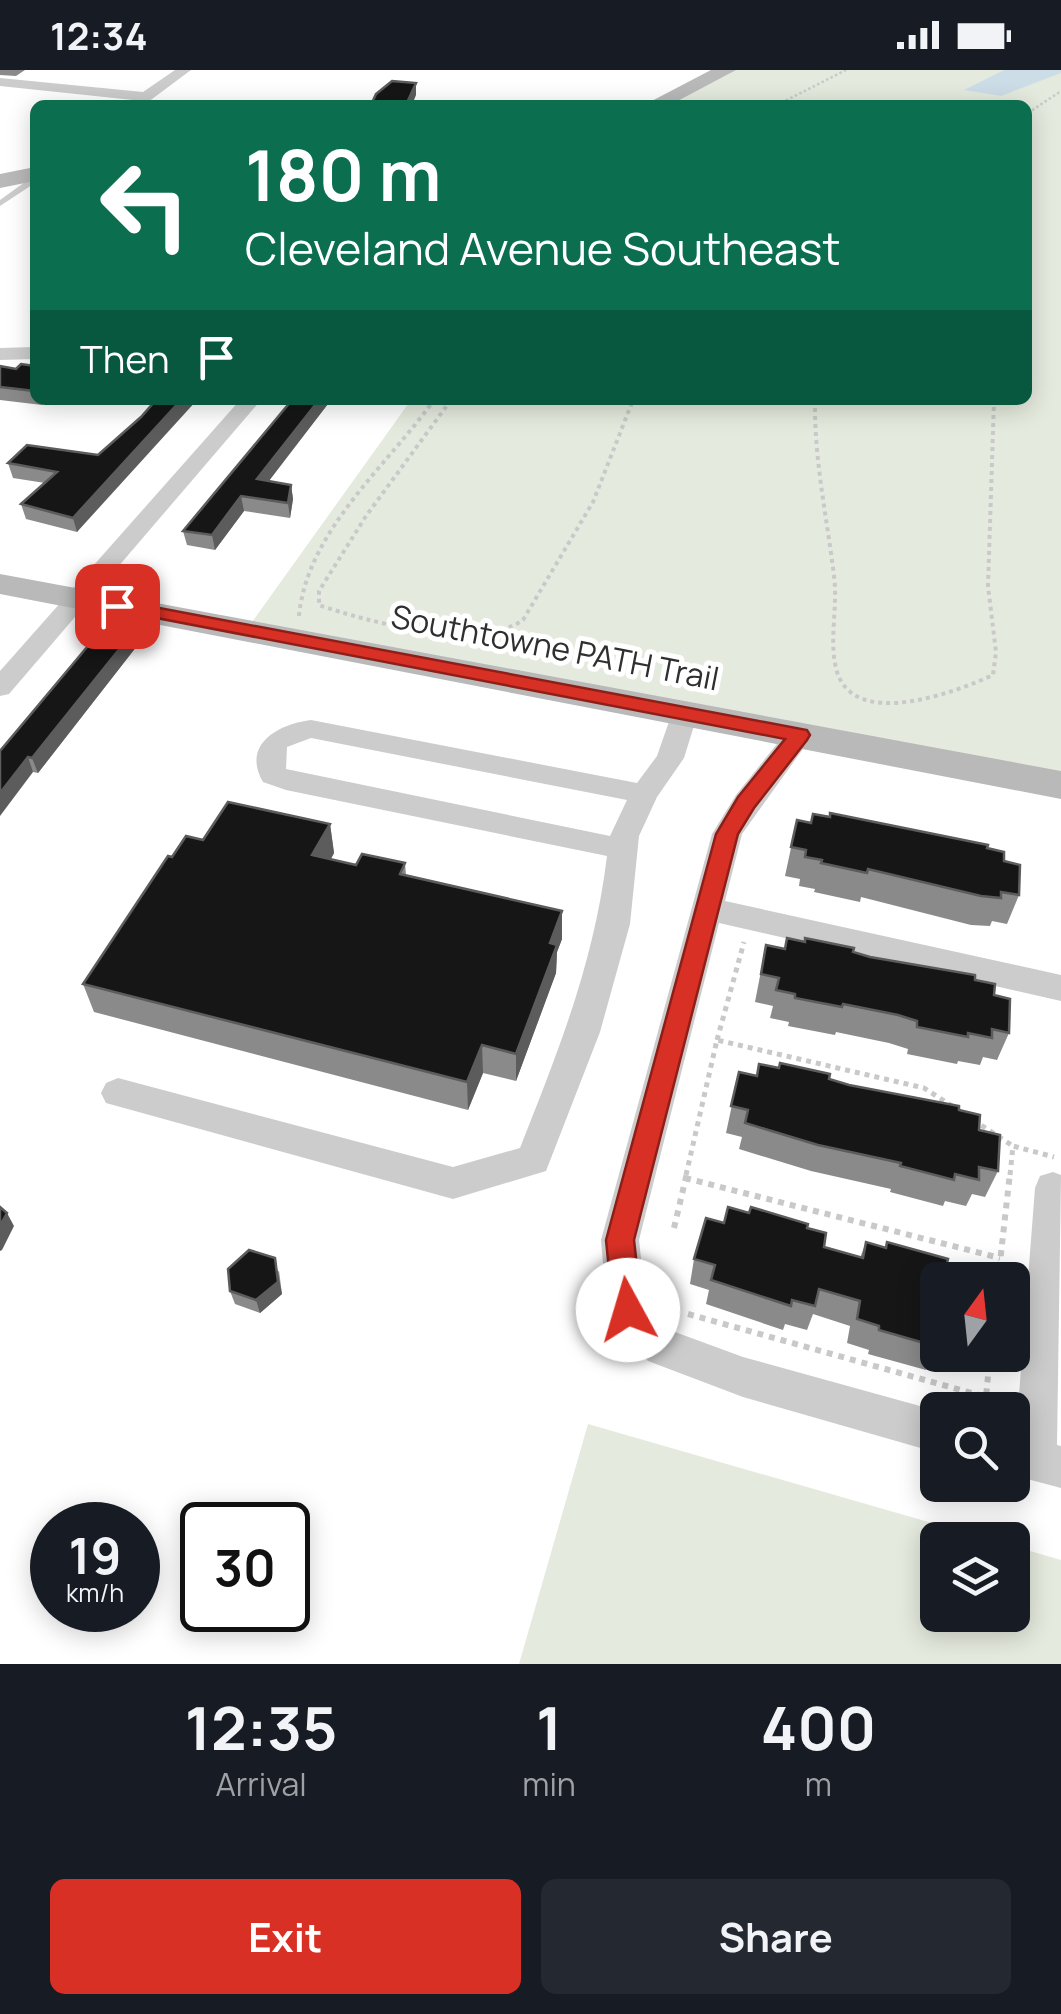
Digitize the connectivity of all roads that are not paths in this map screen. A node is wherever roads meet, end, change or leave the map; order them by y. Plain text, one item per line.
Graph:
1 (184, 70) edge
2 (726, 70) edge
3 (0, 82) edge
4 (134, 100) edge
5 (142, 100) edge
6 (664, 100) edge
7 (30, 178) edge
8 (0, 181) edge
9 (30, 181) edge
10 (0, 204) edge
11 (30, 353) edge
12 (0, 354) edge
13 (247, 405) edge
14 (0, 584) edge
15 (79, 598) junction
16 (0, 688) edge
17 (685, 713) junction
18 (789, 749) junction
19 (1061, 785) edge
20 (644, 794) junction
21 (623, 849) junction
22 (709, 909) junction
23 (1061, 988) edge
24 (118, 1092) dead end
25 (1054, 1172) road end
26 (920, 1427) edge
27 (1036, 1460) edge

1 - 5 street
2 - 6 main road
3 - 4 street
7 - 8 main road
9 - 10 lane
11 - 12 street
13 - 15 street
14 - 15 main road
15 - 16 street
15 - 17 main road
17 - 18 main road
17 - 20 street
18 - 19 main road
18 - 22 street
20 - 21 street
20 - 21 street
21 - 24 street
22 - 23 street
22 - 26 street
25 - 27 street

